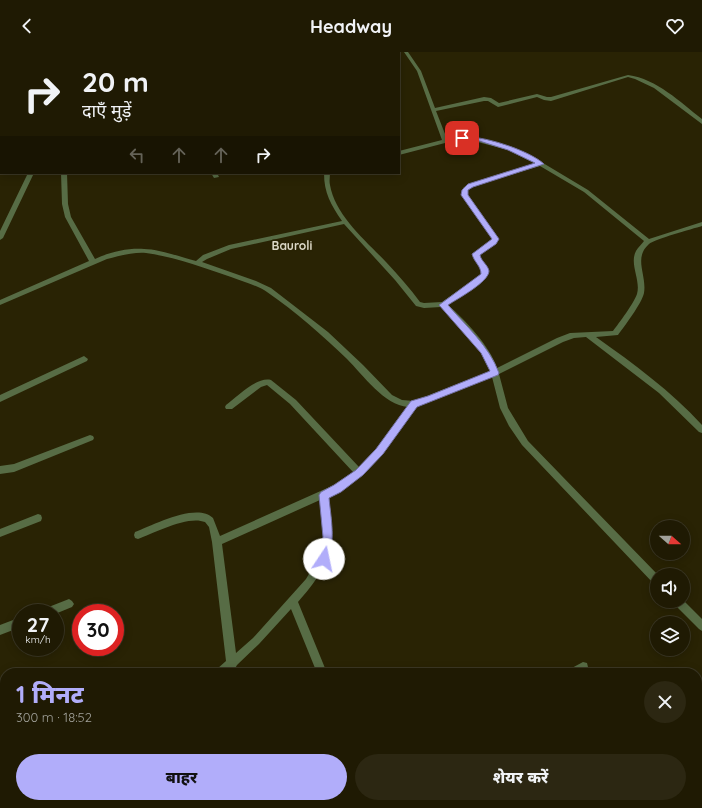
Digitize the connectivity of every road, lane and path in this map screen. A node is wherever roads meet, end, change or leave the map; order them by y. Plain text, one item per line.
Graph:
1 (406, 52) edge
2 (433, 110) junction
3 (702, 122) edge
4 (445, 141) junction
5 (400, 153) edge
6 (541, 164) junction
7 (31, 174) edge
8 (64, 174) edge
9 (327, 174) edge
10 (345, 222) junction
11 (702, 224) edge
12 (0, 238) edge
13 (648, 241) junction
14 (93, 262) junction
15 (197, 263) junction
16 (0, 303) edge
17 (443, 305) junction
18 (588, 334) junction
19 (84, 359) dead end
20 (495, 373) junction
21 (0, 399) edge
22 (414, 404) junction
23 (229, 408) dead end
24 (702, 430) edge
25 (90, 438) dead end
26 (0, 470) edge
27 (359, 472) junction
28 (324, 495) junction
29 (38, 518) dead end
30 (0, 533) edge
31 (138, 535) dead end
32 (217, 542) junction
33 (650, 574) edge
34 (292, 600) junction
35 (69, 604) dead end
36 (64, 606) edge
37 (684, 608) edge
38 (12, 625) edge
39 (702, 626) edge
40 (0, 630) edge
41 (232, 665) junction
42 (228, 668) edge
43 (320, 668) edge

1 - 2 street
2 - 3 street
2 - 4 street
4 - 5 street
4 - 6 street
6 - 13 street
6 - 17 street
7 - 12 street
8 - 14 street
9 - 10 street
10 - 15 street
10 - 17 street
11 - 13 street
13 - 18 street
14 - 15 street
14 - 16 street
15 - 22 street
17 - 20 street
18 - 20 street
18 - 24 street
19 - 21 street
20 - 22 street
20 - 33 street
22 - 27 street
23 - 27 street
25 - 26 street
27 - 28 street
28 - 32 street
28 - 34 street
29 - 30 street
31 - 32 street
32 - 41 street
34 - 41 street
34 - 43 street
35 - 36 street
37 - 39 street
38 - 40 street
41 - 42 street

